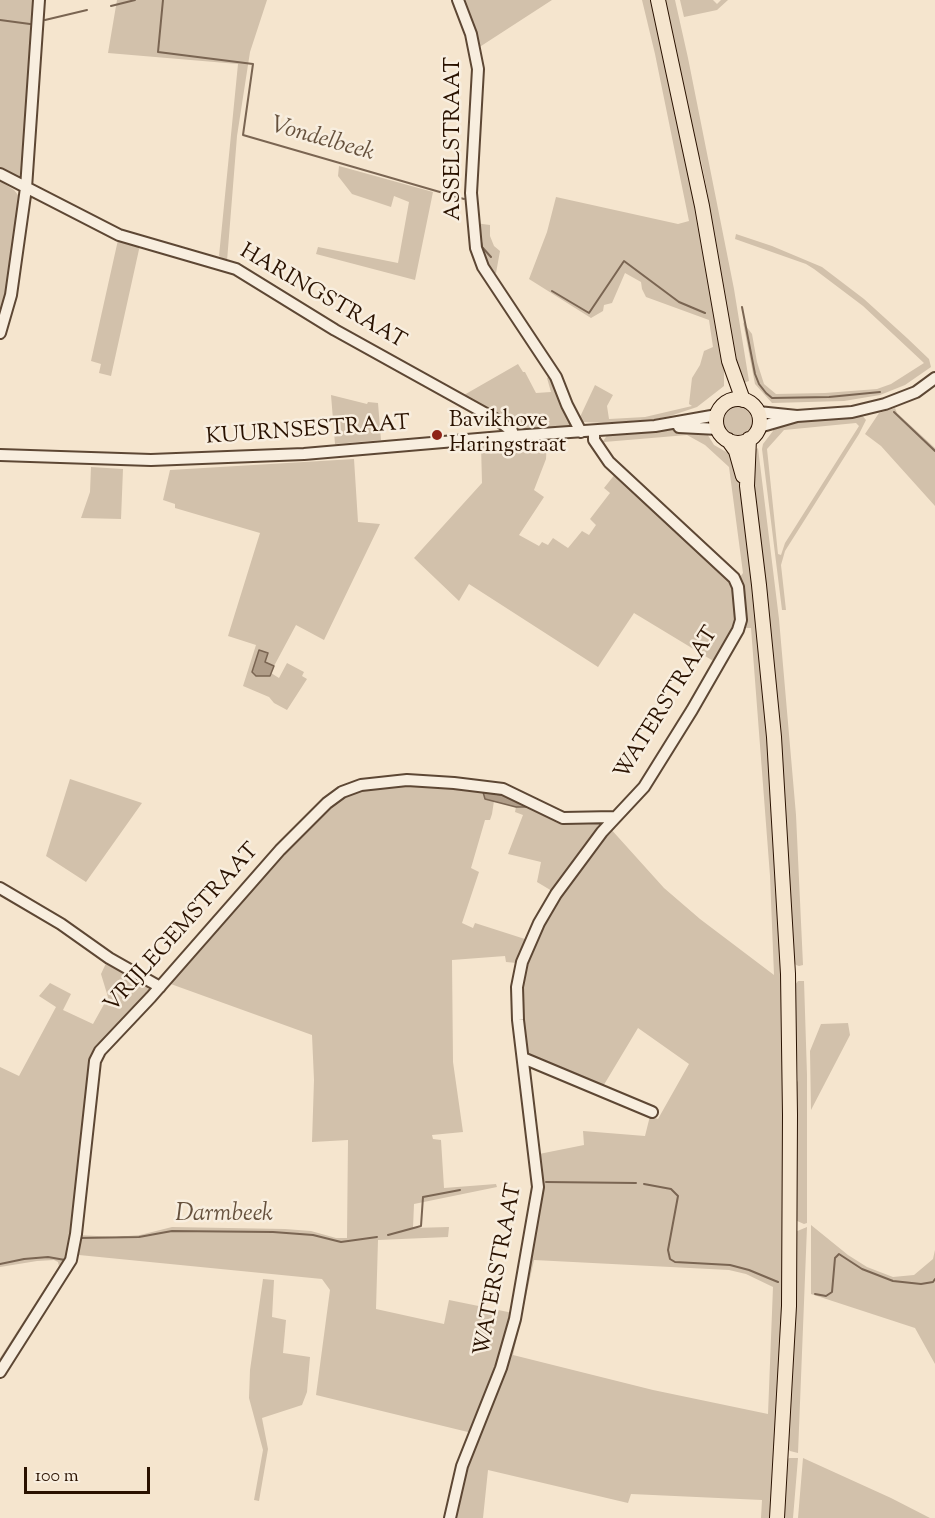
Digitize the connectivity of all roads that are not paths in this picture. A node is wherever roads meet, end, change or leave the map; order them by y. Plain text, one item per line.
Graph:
1 (39, 0) edge
2 (458, 0) edge
3 (658, 0) edge
4 (0, 174) edge
5 (26, 188) junction
6 (0, 333) edge
7 (729, 361) junction
8 (935, 378) edge
9 (743, 399) junction
10 (728, 402) junction
11 (758, 412) junction
12 (797, 416) junction
13 (717, 422) junction
14 (759, 427) junction
15 (594, 431) junction
16 (581, 432) junction
17 (513, 436) junction
18 (749, 439) junction
19 (728, 440) junction
20 (0, 455) edge
21 (747, 486) junction
22 (614, 817) junction
23 (0, 888) edge
24 (160, 987) junction
25 (523, 1058) junction
26 (652, 1112) dead end
27 (0, 1372) edge
28 (450, 1518) edge
29 (777, 1518) edge

1 - 5 street
2 - 16 street, ASSELSTRAAT
3 - 7 main road
4 - 5 street, HARINGSTRAAT
5 - 6 street
5 - 17 street, HARINGSTRAAT
7 - 9 main road
7 - 10 main road
8 - 12 street
9 - 10 main road
9 - 11 main road
10 - 13 main road
11 - 12 street
11 - 14 main road
12 - 14 street
13 - 15 street, KUURNSESTRAAT
13 - 19 main road
14 - 18 main road
15 - 16 street, KUURNSESTRAAT
15 - 22 street, WATERSTRAAT
16 - 17 street, KUURNSESTRAAT
17 - 20 street, KUURNSESTRAAT
18 - 19 main road
18 - 21 main road
19 - 21 main road
21 - 29 main road
22 - 24 street, VRIJLEGEMSTRAAT
22 - 25 street, WATERSTRAAT
23 - 24 street
24 - 27 street, VRIJLEGEMSTRAAT
25 - 26 street
25 - 28 street, WATERSTRAAT

